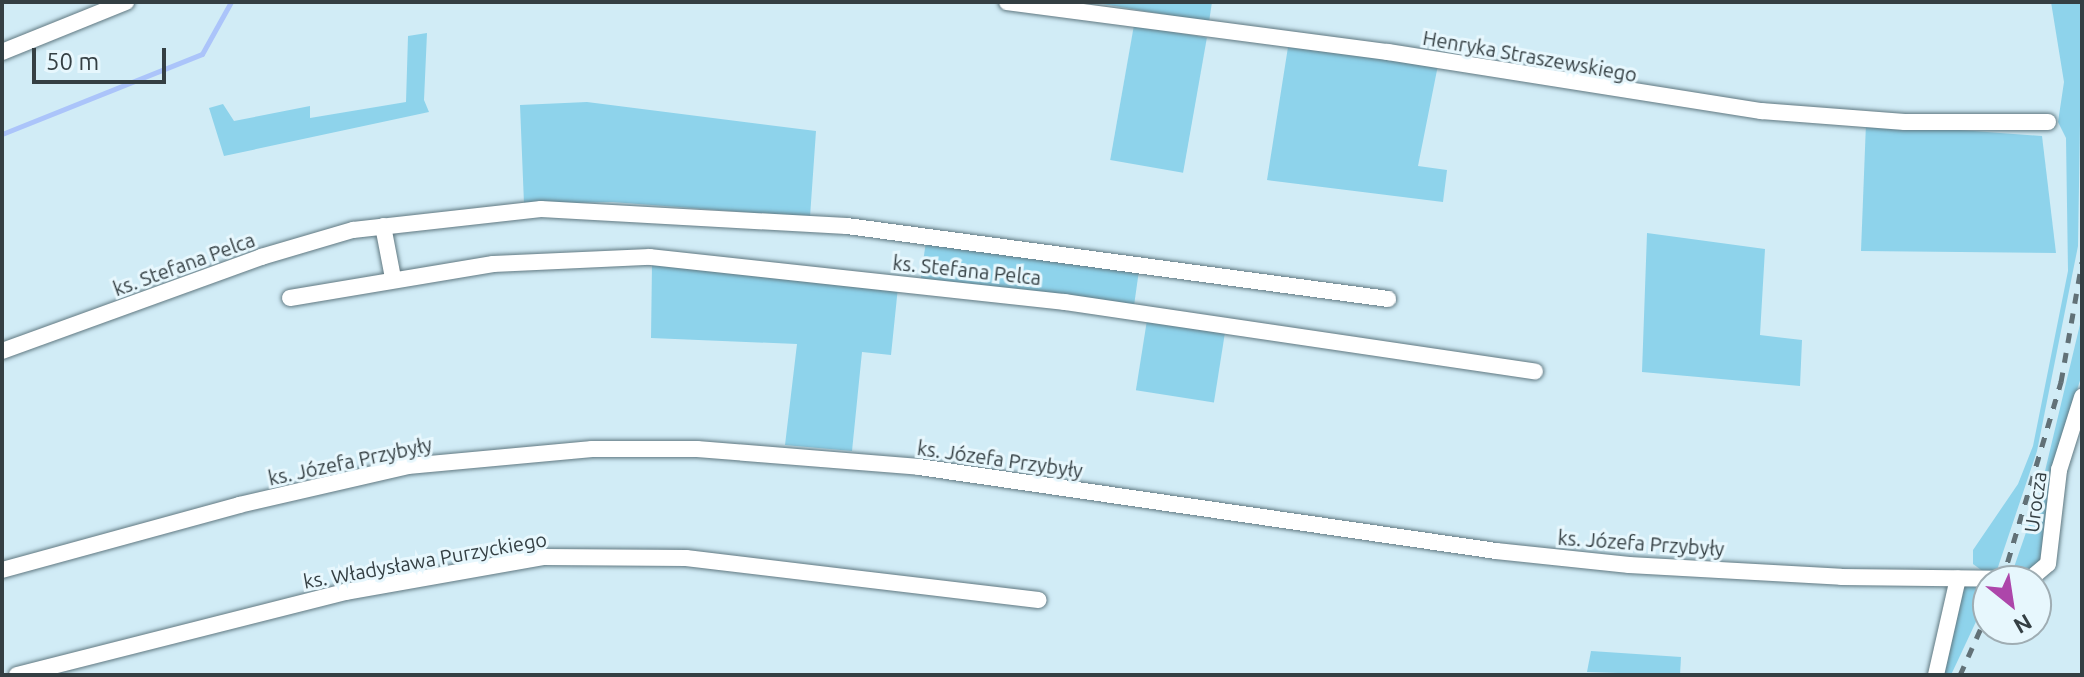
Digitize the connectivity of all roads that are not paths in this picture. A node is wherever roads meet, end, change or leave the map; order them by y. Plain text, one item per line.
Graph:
1 (126, 2) edge
2 (1007, 2) edge
3 (2, 52) edge
4 (2048, 122) dead end
5 (383, 226) junction
6 (393, 278) junction
7 (290, 298) dead end
8 (1388, 299) dead end
9 (2, 351) edge
10 (1535, 371) dead end
11 (2082, 397) edge
12 (2047, 565) edge
13 (2, 570) edge
14 (1958, 578) junction
15 (1972, 579) edge
16 (1039, 600) dead end
17 (17, 675) edge
18 (1936, 675) edge

1 - 3 street
2 - 4 street, Henryka Straszewskiego
5 - 6 street
5 - 8 street, ks. Stefana Pelca
5 - 9 street, ks. Stefana Pelca
6 - 7 street, ks. Stefana Pelca
6 - 10 street, ks. Stefana Pelca
11 - 12 street, Urocza
13 - 14 street, ks. Józefa Przybyły
14 - 15 street, ks. Józefa Przybyły
14 - 18 street
16 - 17 street, ks. Władysława Purzyckiego

